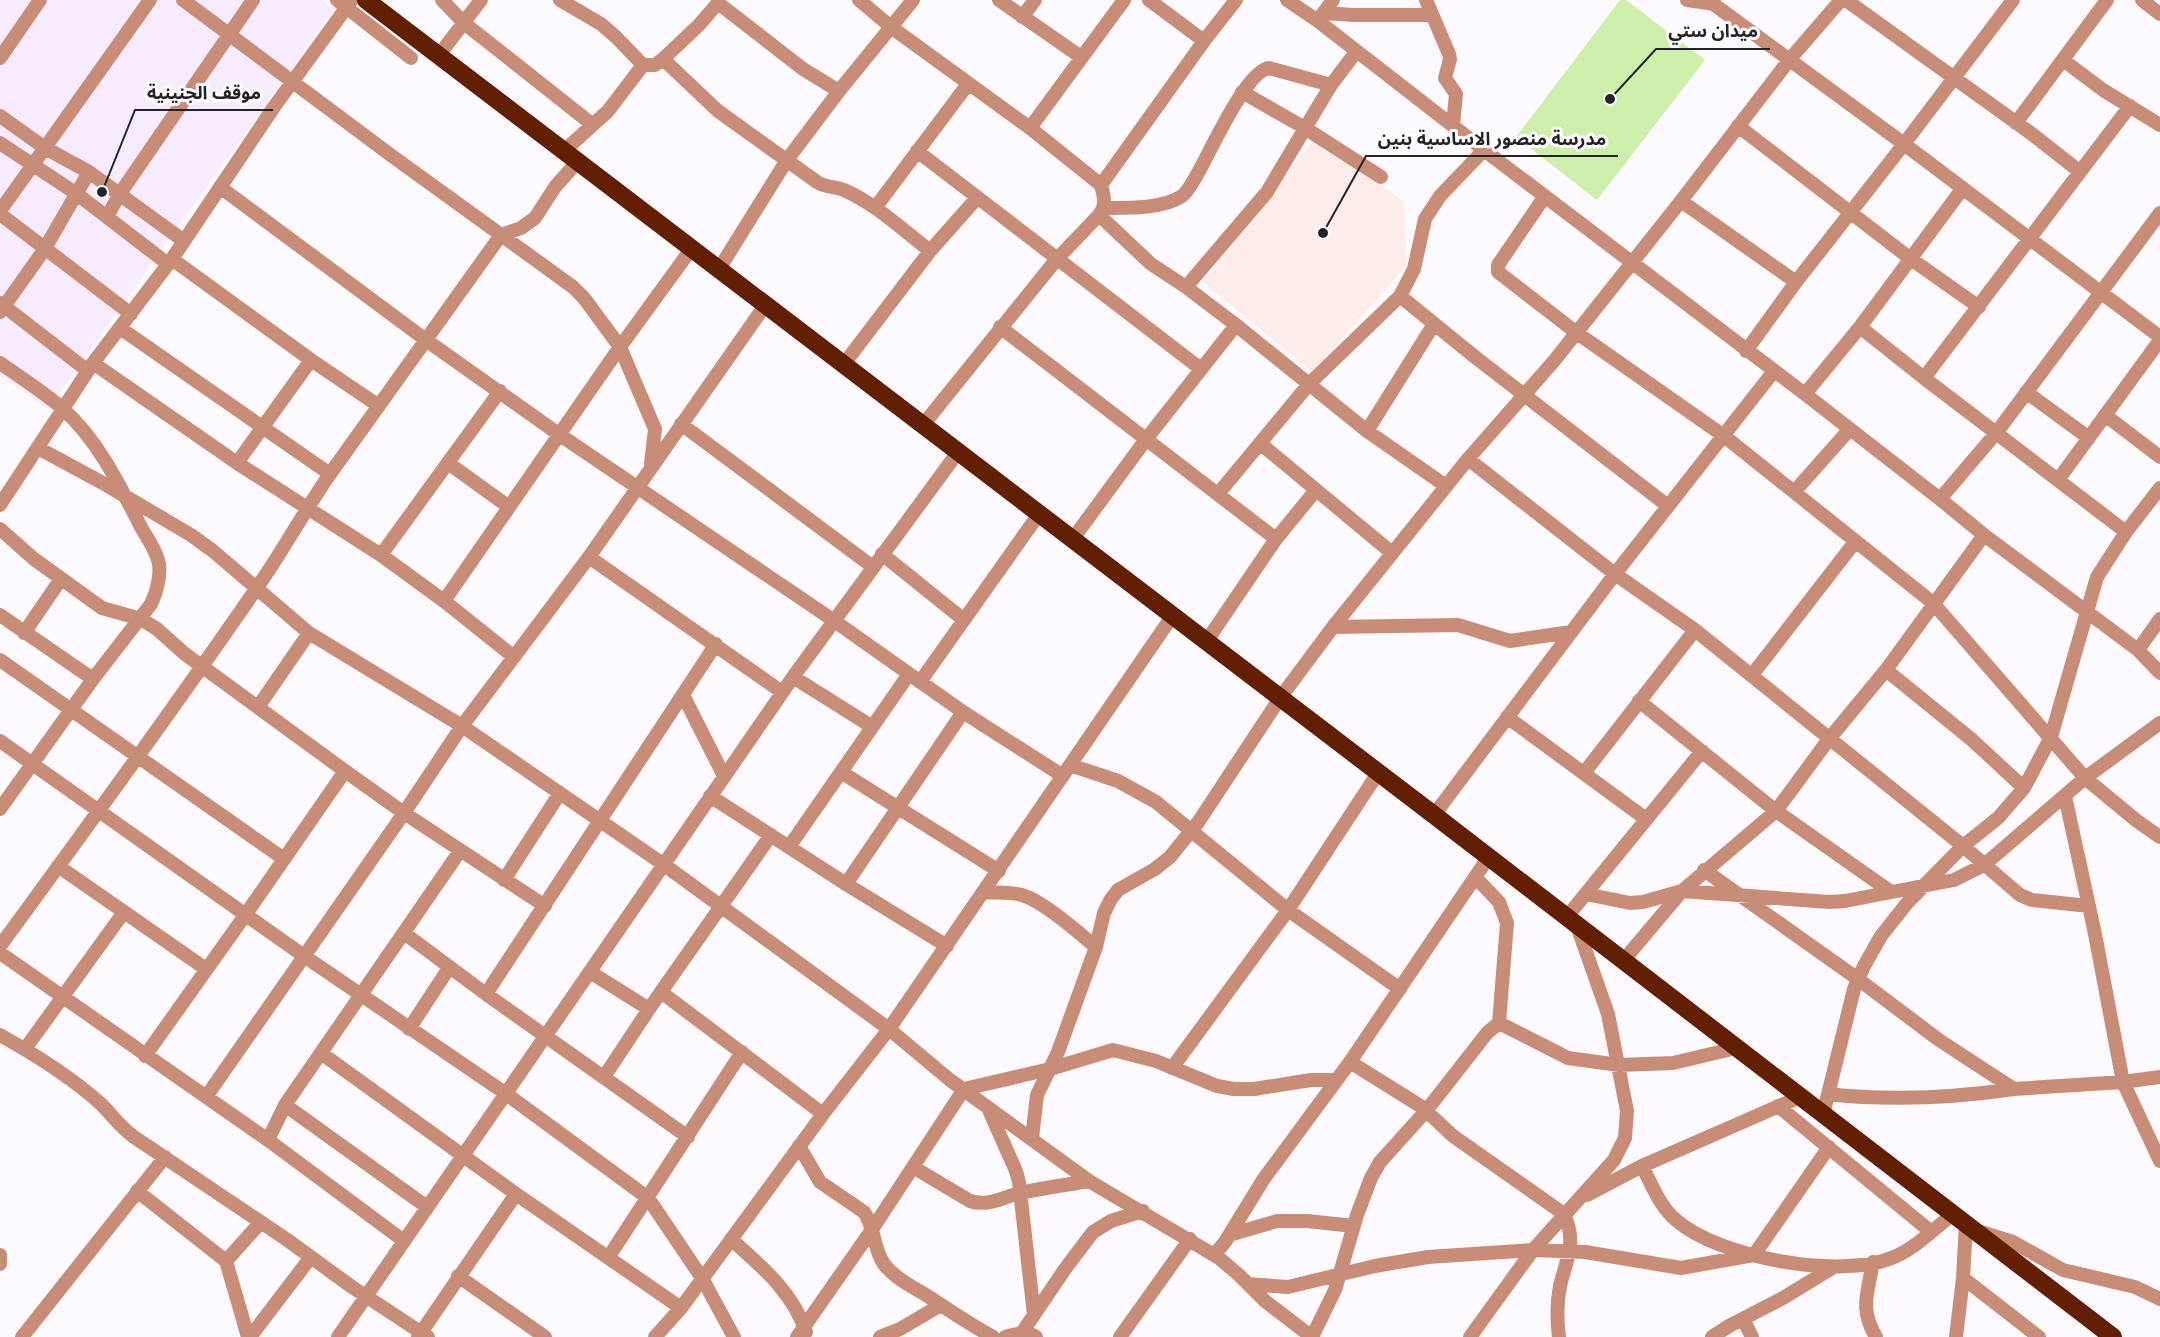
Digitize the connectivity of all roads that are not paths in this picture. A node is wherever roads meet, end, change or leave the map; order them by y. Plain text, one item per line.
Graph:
1 (40, 0) edge
2 (150, 0) edge
3 (366, 0) edge
4 (442, 0) edge
5 (481, 0) edge
6 (560, 0) edge
7 (859, 0) edge
8 (913, 0) edge
9 (999, 0) edge
10 (1035, 0) edge
11 (1124, 0) edge
12 (1149, 0) edge
13 (1236, 0) edge
14 (1287, 0) edge
15 (1333, 0) edge
16 (1426, 0) edge
17 (1687, 0) edge
18 (1841, 0) edge
19 (1846, 0) edge
20 (2107, 0) edge
21 (2142, 0) edge
22 (192, 2) edge
23 (246, 2) edge
24 (345, 2) edge
25 (716, 2) edge
26 (1713, 2) edge
27 (2009, 2) edge
28 (2160, 14) edge
29 (1431, 15) junction
30 (1022, 17) junction
31 (1321, 17) junction
32 (464, 22) junction
33 (891, 27) junction
34 (230, 34) junction
35 (1203, 41) junction
36 (1356, 52) junction
37 (439, 55) junction
38 (1081, 57) junction
39 (0, 58) edge
40 (411, 58) dead end
41 (663, 59) junction
42 (1790, 59) junction
43 (2063, 60) junction
44 (643, 65) junction
45 (1953, 78) junction
46 (292, 81) junction
47 (968, 84) junction
48 (1331, 86) junction
49 (839, 91) junction
50 (1242, 92) junction
51 (2130, 106) junction
52 (0, 116) edge
53 (2016, 123) junction
54 (593, 124) junction
55 (2160, 124) edge
56 (1453, 125) junction
57 (1738, 126) junction
58 (1030, 128) junction
59 (1305, 128) junction
60 (0, 143) edge
61 (1904, 144) junction
62 (45, 148) junction
63 (1484, 150) junction
64 (917, 151) junction
65 (571, 156) junction
66 (787, 160) junction
67 (34, 166) junction
68 (2079, 171) junction
69 (89, 172) junction
70 (1381, 177) dead end
71 (1101, 185) junction
72 (220, 187) junction
73 (1963, 188) junction
74 (77, 194) junction
75 (118, 195) junction
76 (1545, 196) junction
77 (976, 198) junction
78 (1682, 201) junction
79 (875, 208) junction
80 (1102, 212) junction
81 (1850, 212) junction
82 (0, 213) edge
83 (2160, 213) edge
84 (108, 217) junction
85 (2154, 232) edge
86 (501, 235) junction
87 (2030, 240) junction
88 (184, 241) junction
89 (692, 248) junction
90 (44, 250) junction
91 (930, 251) junction
92 (1056, 260) junction
93 (1911, 260) junction
94 (170, 262) junction
95 (1632, 263) junction
96 (719, 268) junction
97 (1796, 282) junction
98 (1186, 287) junction
99 (2099, 292) junction
100 (1400, 296) junction
101 (766, 304) junction
102 (1, 307) edge
103 (1979, 307) junction
104 (131, 314) junction
105 (1434, 324) junction
106 (1236, 325) junction
107 (1000, 327) junction
108 (1860, 327) junction
109 (120, 328) junction
110 (1577, 333) junction
111 (2160, 338) edge
112 (426, 340) junction
113 (620, 347) junction
114 (1746, 351) junction
115 (311, 360) junction
116 (0, 363) edge
117 (844, 364) junction
118 (91, 367) junction
119 (1201, 369) junction
120 (1774, 371) junction
121 (1924, 378) junction
122 (1309, 384) junction
123 (500, 391) junction
124 (2026, 392) junction
125 (1805, 394) junction
126 (1525, 395) junction
127 (379, 406) junction
128 (63, 409) junction
129 (2105, 415) junction
130 (681, 424) junction
131 (923, 425) junction
132 (263, 428) junction
133 (1850, 429) junction
134 (1367, 431) junction
135 (1997, 432) junction
136 (560, 435) junction
137 (1724, 436) junction
138 (1147, 438) junction
139 (2089, 438) junction
140 (1261, 444) junction
141 (38, 448) junction
142 (958, 452) junction
143 (2160, 457) edge
144 (1468, 459) junction
145 (237, 463) junction
146 (448, 463) junction
147 (650, 468) junction
148 (330, 474) junction
149 (2058, 480) junction
150 (1446, 486) junction
151 (637, 487) junction
152 (2160, 488) edge
153 (1316, 490) junction
154 (1794, 492) junction
155 (1218, 494) junction
156 (125, 495) junction
157 (1940, 499) junction
158 (0, 505) edge
159 (1668, 506) junction
160 (509, 507) junction
161 (306, 509) junction
162 (1039, 514) junction
163 (0, 529) edge
164 (2126, 532) junction
165 (1984, 535) junction
166 (1072, 540) junction
167 (1276, 540) junction
168 (1855, 542) junction
169 (1392, 553) junction
170 (882, 554) junction
171 (381, 555) junction
172 (589, 557) junction
173 (873, 567) junction
174 (1615, 574) junction
175 (61, 579) junction
176 (256, 590) junction
177 (444, 601) junction
178 (1933, 603) junction
179 (2086, 611) junction
180 (0, 615) edge
181 (1173, 615) junction
182 (141, 619) junction
183 (2160, 619) edge
184 (833, 620) junction
185 (964, 620) junction
186 (1333, 627) junction
187 (1695, 630) junction
188 (1571, 632) junction
189 (24, 633) junction
190 (309, 633) junction
191 (1206, 642) junction
192 (716, 644) junction
193 (2138, 650) junction
194 (514, 657) junction
195 (0, 660) edge
196 (202, 666) junction
197 (1886, 669) junction
198 (2160, 673) edge
199 (1752, 675) junction
200 (793, 677) junction
201 (914, 678) junction
202 (93, 679) junction
203 (783, 692) junction
204 (682, 695) junction
205 (1280, 698) junction
206 (1639, 701) junction
207 (258, 707) junction
208 (71, 710) junction
209 (963, 712) junction
210 (1507, 717) junction
211 (2160, 723) edge
212 (462, 726) junction
213 (871, 726) junction
214 (2051, 737) junction
215 (1829, 739) junction
216 (0, 741) edge
217 (1702, 751) junction
218 (139, 756) junction
219 (33, 764) junction
220 (1067, 770) junction
221 (345, 771) junction
222 (841, 772) junction
223 (1378, 773) junction
224 (1584, 773) junction
225 (724, 776) junction
226 (2085, 778) junction
227 (2024, 788) junction
228 (560, 793) junction
229 (710, 796) junction
230 (2065, 796) junction
231 (897, 808) junction
232 (0, 809) edge
233 (100, 811) junction
234 (1776, 811) junction
235 (404, 813) junction
236 (1434, 815) junction
237 (1646, 819) junction
238 (600, 821) junction
239 (1191, 830) junction
240 (771, 835) junction
241 (2160, 837) edge
242 (1963, 846) junction
243 (789, 847) junction
244 (459, 851) junction
245 (1488, 858) junction
246 (284, 859) junction
247 (663, 864) junction
248 (58, 866) junction
249 (1984, 866) junction
250 (1704, 870) junction
251 (999, 871) junction
252 (1474, 877) junction
253 (504, 880) junction
254 (846, 884) junction
255 (1924, 887) junction
256 (1682, 891) junction
257 (984, 892) junction
258 (1891, 892) junction
259 (1586, 894) junction
260 (1743, 896) junction
261 (545, 906) junction
262 (2089, 906) junction
263 (720, 907) junction
264 (1288, 910) junction
265 (124, 912) junction
266 (246, 914) junction
267 (1571, 922) junction
268 (404, 933) junction
269 (0, 946) edge
270 (947, 946) junction
271 (1096, 947) junction
272 (0, 953) edge
273 (304, 956) junction
274 (1623, 961) junction
275 (449, 968) junction
276 (206, 969) junction
277 (591, 972) junction
278 (1858, 979) junction
279 (1400, 989) junction
280 (661, 992) junction
281 (486, 994) junction
282 (361, 995) junction
283 (62, 997) junction
284 (649, 1009) junction
285 (1498, 1023) junction
286 (410, 1029) junction
287 (889, 1029) junction
288 (0, 1035) edge
289 (545, 1037) junction
290 (1736, 1048) junction
291 (25, 1049) junction
292 (742, 1052) junction
293 (321, 1053) junction
294 (146, 1056) junction
295 (1350, 1062) junction
296 (1619, 1065) junction
297 (1173, 1068) junction
298 (1050, 1069) junction
299 (604, 1077) junction
300 (2160, 1077) edge
301 (1336, 1080) junction
302 (2123, 1082) junction
303 (964, 1089) junction
304 (2014, 1089) junction
305 (505, 1094) junction
306 (1828, 1094) junction
307 (206, 1097) junction
308 (1800, 1097) junction
309 (285, 1105) junction
310 (987, 1106) junction
311 (1778, 1107) junction
312 (1426, 1110) junction
313 (823, 1114) junction
314 (1823, 1115) junction
315 (688, 1137) junction
316 (1032, 1138) junction
317 (268, 1140) junction
318 (2156, 1142) edge
319 (800, 1146) junction
320 (1829, 1147) junction
321 (463, 1155) junction
322 (165, 1157) junction
323 (2160, 1161) edge
324 (913, 1167) junction
325 (1642, 1167) junction
326 (1089, 1181) junction
327 (137, 1191) junction
328 (1020, 1193) junction
329 (516, 1194) junction
330 (648, 1198) junction
331 (1577, 1200) junction
332 (427, 1207) junction
333 (1143, 1211) junction
334 (1564, 1214) junction
335 (261, 1222) junction
336 (1964, 1223) junction
337 (1354, 1226) junction
338 (871, 1231) junction
339 (1930, 1231) junction
340 (1229, 1235) junction
341 (731, 1239) junction
342 (1190, 1239) junction
343 (404, 1241) junction
344 (1533, 1250) junction
345 (1571, 1252) junction
346 (0, 1255) edge
347 (1214, 1255) junction
348 (1754, 1256) junction
349 (310, 1257) junction
350 (608, 1258) junction
351 (226, 1261) junction
352 (1873, 1262) junction
353 (0, 1264) edge
354 (1832, 1268) junction
355 (1340, 1275) junction
356 (458, 1276) junction
357 (702, 1278) junction
358 (1963, 1278) junction
359 (1248, 1284) junction
360 (367, 1296) junction
361 (2160, 1299) edge
362 (941, 1305) junction
363 (681, 1308) junction
364 (1034, 1315) junction
365 (1743, 1319) junction
366 (803, 1333) edge
367 (422, 1335) edge
368 (1026, 1335) edge
369 (22, 1337) edge
370 (249, 1337) edge
371 (338, 1337) edge
372 (545, 1337) edge
373 (655, 1337) edge
374 (734, 1337) edge
375 (880, 1337) edge
376 (993, 1337) edge
377 (1005, 1337) edge
378 (1120, 1337) edge
379 (1312, 1337) edge
380 (1470, 1337) edge
381 (1559, 1337) edge
382 (1712, 1337) edge
383 (1752, 1337) edge
384 (1876, 1337) edge
385 (1956, 1337) edge
386 (2039, 1337) edge
387 (2113, 1337) edge

1 - 39 street
2 - 62 street
3 - 37 highway
4 - 32 street
5 - 32 street
6 - 44 street
7 - 33 street
8 - 33 street
9 - 30 street
10 - 30 street
11 - 38 street
12 - 35 street
13 - 35 street
14 - 31 street
15 - 31 street
16 - 29 street
17 - 26 street
18 - 42 street
19 - 45 street
20 - 43 street
21 - 28 street
22 - 34 street
23 - 34 street
24 - 40 street
24 - 46 street
25 - 41 street
25 - 49 street
26 - 42 street
27 - 45 street
29 - 31 street
29 - 56 street
30 - 38 street
31 - 36 street
32 - 37 street
32 - 54 street
33 - 47 street
33 - 49 street
34 - 46 street
34 - 75 street
35 - 71 street
36 - 48 street
36 - 56 street
37 - 65 highway
38 - 58 street
41 - 44 street
41 - 66 street
42 - 57 street
42 - 61 street
43 - 51 street
43 - 53 street
44 - 54 street
45 - 53 street
45 - 61 street
46 - 72 street
46 - 86 street
47 - 58 street
47 - 64 street
48 - 50 street
48 - 59 street
49 - 66 street
50 - 59 street
50 - 80 street
51 - 55 street
51 - 68 street
52 - 62 street
53 - 68 street
54 - 65 street
56 - 63 street
57 - 78 street
57 - 81 street
58 - 71 street
59 - 70 street
59 - 98 street
60 - 67 street
61 - 73 street
61 - 81 street
62 - 67 street
62 - 69 street
63 - 76 street
63 - 100 street
64 - 77 street
64 - 79 street
65 - 86 street
65 - 89 highway
66 - 79 street
66 - 96 street
67 - 74 street
67 - 82 street
68 - 87 street
69 - 74 street
69 - 75 street
71 - 80 street
72 - 88 street
72 - 112 street
73 - 87 street
73 - 93 street
74 - 84 street
74 - 90 street
75 - 84 street
75 - 88 street
76 - 95 street
76 - 110 street
77 - 91 street
77 - 92 street
78 - 95 street
78 - 97 street
79 - 91 street
80 - 92 street
80 - 98 street
81 - 93 street
81 - 97 street
82 - 90 street
83 - 85 street
84 - 94 street
85 - 99 street
86 - 112 street
86 - 113 street
87 - 99 street
87 - 103 street
88 - 94 street
89 - 96 highway
89 - 113 street
90 - 102 street
90 - 104 street
91 - 117 street
92 - 107 street
92 - 119 street
93 - 103 street
93 - 108 street
94 - 104 street
94 - 115 street
95 - 110 street
95 - 114 street
96 - 101 highway
97 - 114 street
98 - 106 street
99 - 111 street
99 - 124 street
100 - 105 street
100 - 122 street
101 - 117 highway
101 - 130 street
102 - 118 street
103 - 121 street
104 - 109 street
105 - 126 street
105 - 134 street
106 - 119 street
106 - 122 street
107 - 131 street
107 - 138 street
108 - 121 street
108 - 125 street
109 - 118 street
109 - 132 street
110 - 126 street
110 - 137 street
111 - 129 street
112 - 123 street
112 - 127 street
113 - 136 street
113 - 147 street
114 - 120 street
115 - 127 street
115 - 132 street
116 - 128 street
117 - 131 highway
118 - 128 street
118 - 145 street
119 - 138 street
120 - 125 street
120 - 137 street
121 - 135 street
122 - 134 street
122 - 140 street
123 - 136 street
123 - 146 street
124 - 135 street
124 - 139 street
125 - 133 street
126 - 144 street
126 - 159 street
127 - 148 street
128 - 141 street
128 - 156 street
129 - 139 street
129 - 143 street
130 - 147 street
130 - 173 street
131 - 142 highway
132 - 145 street
132 - 148 street
133 - 154 street
133 - 157 street
134 - 150 street
135 - 149 street
135 - 157 street
136 - 151 street
136 - 160 street
137 - 154 street
137 - 159 street
138 - 155 street
138 - 166 street
139 - 149 street
140 - 153 street
140 - 155 street
141 - 156 street
141 - 158 street
142 - 162 highway
142 - 170 street
144 - 150 street
144 - 174 street
145 - 161 street
146 - 160 street
146 - 171 street
147 - 151 street
148 - 161 street
149 - 164 street
150 - 169 street
151 - 172 street
151 - 184 street
152 - 164 street
153 - 167 street
153 - 169 street
154 - 168 street
155 - 167 street
156 - 176 street
156 - 182 street
157 - 165 street
159 - 174 street
160 - 177 street
161 - 171 street
161 - 176 street
162 - 166 highway
162 - 185 street
163 - 175 street
164 - 179 street
165 - 178 street
165 - 179 street
166 - 181 highway
167 - 191 street
168 - 178 street
168 - 199 street
169 - 186 street
170 - 173 street
170 - 185 street
171 - 177 street
172 - 192 street
172 - 194 street
173 - 184 street
174 - 187 street
174 - 188 street
175 - 182 street
175 - 189 street
176 - 190 street
176 - 196 street
177 - 194 street
178 - 197 street
178 - 214 street
179 - 193 street
179 - 214 street
180 - 189 street
181 - 191 highway
181 - 220 street
182 - 196 street
182 - 202 street
183 - 193 street
184 - 200 street
184 - 201 street
185 - 201 street
186 - 188 street
186 - 205 street
187 - 199 street
187 - 206 street
188 - 210 street
189 - 202 street
190 - 207 street
190 - 212 street
191 - 205 highway
192 - 203 street
192 - 204 street
193 - 198 street
194 - 212 street
195 - 208 street
196 - 207 street
196 - 218 street
197 - 215 street
197 - 227 street
199 - 215 street
200 - 203 street
200 - 213 street
201 - 209 street
201 - 213 street
202 - 208 street
203 - 225 street
204 - 225 street
204 - 238 street
205 - 223 highway
205 - 239 street
206 - 217 street
206 - 224 street
207 - 221 street
208 - 218 street
208 - 219 street
209 - 220 street
209 - 231 street
210 - 224 street
210 - 236 street
211 - 226 street
212 - 228 street
212 - 235 street
213 - 222 street
214 - 226 street
214 - 227 street
215 - 234 street
215 - 242 street
216 - 219 street
217 - 234 street
217 - 237 street
218 - 233 street
218 - 246 street
219 - 232 street
219 - 233 street
220 - 239 street
220 - 251 street
221 - 235 street
221 - 246 street
222 - 231 street
222 - 243 street
223 - 236 highway
223 - 264 street
224 - 237 street
225 - 229 street
226 - 230 street
226 - 241 street
227 - 242 street
228 - 238 street
228 - 253 street
229 - 240 street
229 - 247 street
230 - 249 street
230 - 262 street
231 - 251 street
231 - 254 street
233 - 248 street
233 - 266 street
234 - 250 street
234 - 258 street
235 - 244 street
235 - 273 street
236 - 245 highway
237 - 259 street
238 - 247 street
238 - 261 street
239 - 264 street
239 - 271 street
240 - 243 street
240 - 263 street
242 - 249 street
242 - 255 street
243 - 254 street
244 - 253 street
244 - 268 street
245 - 252 street
245 - 267 highway
246 - 266 street
247 - 263 street
247 - 277 street
248 - 265 street
248 - 269 street
249 - 255 street
249 - 262 street
250 - 256 street
250 - 260 street
251 - 257 street
252 - 279 street
252 - 285 street
253 - 261 street
254 - 270 street
255 - 258 street
255 - 278 street
256 - 259 street
256 - 260 street
256 - 274 street
257 - 270 street
257 - 271 street
258 - 260 street
259 - 267 street
260 - 278 street
261 - 281 street
262 - 302 street
263 - 280 street
263 - 287 street
264 - 279 street
264 - 297 street
265 - 276 street
265 - 283 street
266 - 273 street
266 - 276 street
267 - 274 highway
267 - 296 street
268 - 275 street
268 - 282 street
270 - 287 street
271 - 298 street
272 - 283 street
273 - 282 street
273 - 307 street
274 - 290 highway
275 - 281 street
275 - 286 street
276 - 294 street
277 - 284 street
277 - 289 street
278 - 304 street
278 - 306 street
279 - 295 street
280 - 284 street
280 - 292 street
281 - 289 street
282 - 286 street
282 - 293 street
283 - 291 street
283 - 294 street
284 - 299 street
285 - 296 street
285 - 312 street
286 - 305 street
287 - 303 street
287 - 313 street
288 - 291 street
289 - 299 street
289 - 305 street
290 - 296 street
290 - 308 highway
291 - 322 street
292 - 313 street
292 - 315 street
293 - 309 street
293 - 321 street
294 - 307 street
295 - 301 street
295 - 312 street
296 - 331 street
297 - 298 street
297 - 301 street
298 - 303 street
298 - 316 street
299 - 315 street
300 - 302 street
301 - 340 street
302 - 304 street
302 - 318 street
303 - 310 street
303 - 324 street
304 - 306 street
305 - 321 street
305 - 330 street
306 - 314 street
307 - 317 street
308 - 311 street
308 - 314 highway
309 - 317 street
309 - 332 street
310 - 316 street
310 - 328 street
311 - 320 street
311 - 325 street
312 - 334 street
312 - 337 street
313 - 319 street
314 - 336 highway
315 - 330 street
316 - 326 street
317 - 343 street
318 - 323 street
319 - 338 street
319 - 341 street
320 - 339 street
320 - 348 street
321 - 329 street
321 - 332 street
322 - 327 street
322 - 335 street
324 - 328 street
324 - 338 street
325 - 331 street
325 - 348 street
326 - 328 street
326 - 333 street
327 - 351 street
327 - 369 street
328 - 364 street
329 - 350 street
329 - 356 street
330 - 350 street
330 - 357 street
331 - 334 street
332 - 343 street
333 - 342 street
333 - 364 street
334 - 344 street
334 - 345 street
335 - 349 street
335 - 351 street
336 - 339 street
336 - 358 street
336 - 361 street
336 - 387 highway
337 - 340 street
337 - 355 street
338 - 362 street
338 - 366 street
339 - 352 street
340 - 347 street
341 - 357 street
341 - 366 street
342 - 347 street
342 - 378 street
343 - 360 street
344 - 345 street
344 - 355 street
344 - 380 street
345 - 348 street
345 - 381 street
346 - 353 street
347 - 359 street
348 - 354 street
349 - 360 street
349 - 370 street
350 - 363 street
351 - 370 street
352 - 354 street
352 - 384 street
354 - 365 street
355 - 359 street
355 - 379 street
356 - 367 street
356 - 372 street
357 - 363 street
357 - 374 street
358 - 385 street
358 - 386 street
359 - 379 street
360 - 367 street
360 - 371 street
362 - 375 street
362 - 376 street
363 - 373 street
364 - 368 street
365 - 382 street
365 - 383 street
368 - 377 street

